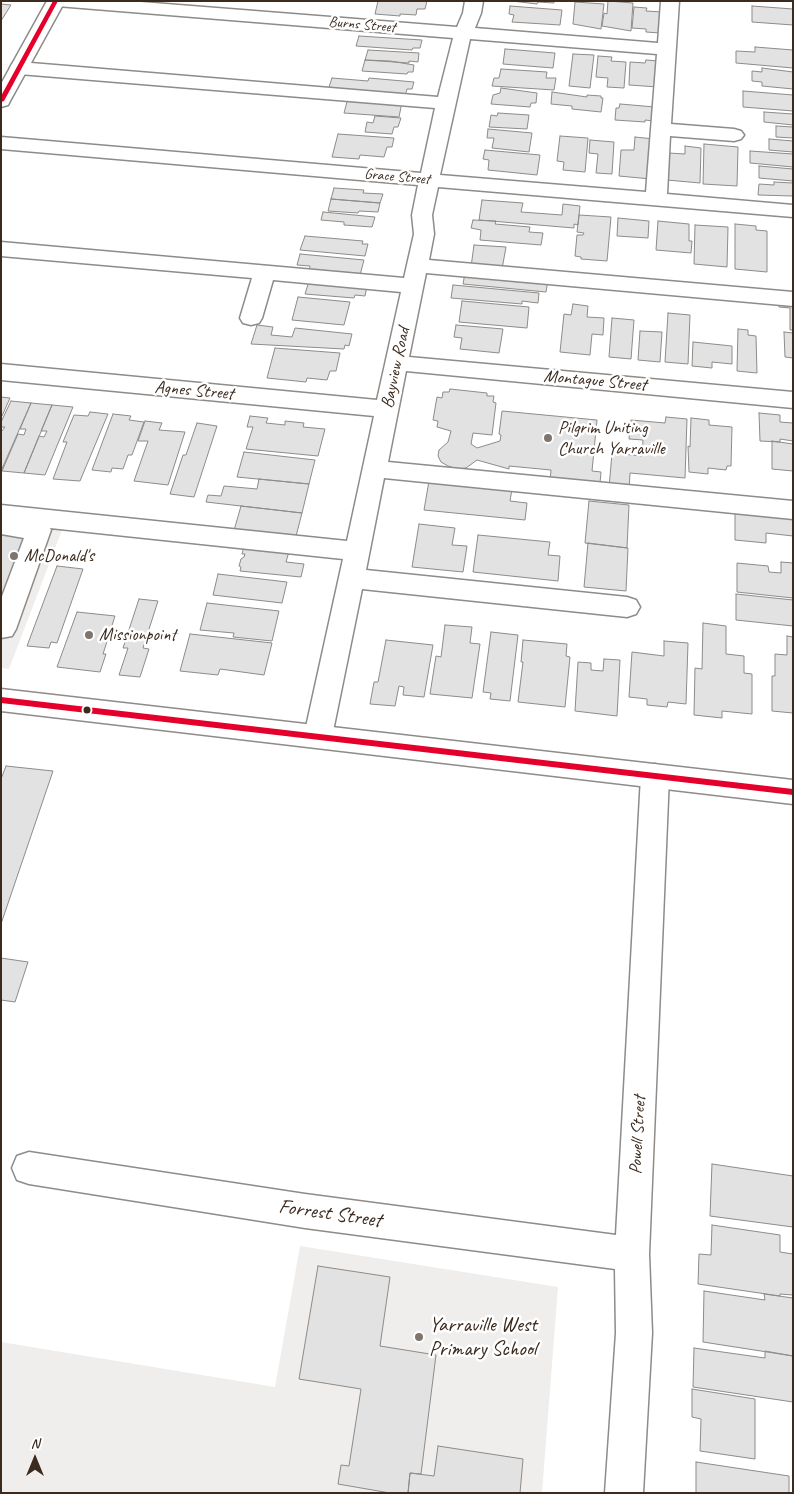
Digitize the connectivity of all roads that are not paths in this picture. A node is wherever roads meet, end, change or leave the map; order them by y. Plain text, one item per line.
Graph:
1 (56, 1) edge
2 (474, 1) edge
3 (670, 1) edge
4 (464, 33) junction
5 (667, 49) junction
6 (19, 68) junction
7 (3, 95) edge
8 (446, 103) junction
9 (661, 129) junction
10 (734, 135) dead end
11 (1, 143) edge
12 (429, 180) junction
13 (656, 200) junction
14 (793, 211) edge
15 (1, 249) edge
16 (264, 273) junction
17 (415, 276) junction
18 (793, 299) edge
19 (251, 318) dead end
20 (397, 363) junction
21 (1, 372) edge
22 (793, 400) edge
23 (387, 409) junction
24 (374, 468) junction
25 (793, 510) edge
26 (1, 514) edge
27 (1, 527) edge
28 (357, 551) junction
29 (351, 578) junction
30 (627, 607) dead end
31 (3, 629) dead end
32 (1, 700) edge
33 (318, 736) junction
34 (655, 776) junction
35 (793, 792) edge
36 (30, 1168) dead end
37 (632, 1254) junction
38 (624, 1493) edge

1 - 4 street, Burns Street
1 - 6 street
2 - 4 street, Bayview Road
3 - 5 street
4 - 5 street, Burns Street
4 - 8 street, Bayview Road
5 - 9 street
6 - 7 street
6 - 8 street
8 - 12 street, Bayview Road
9 - 10 street
9 - 13 street
11 - 12 street, Grace Street
12 - 13 street, Grace Street
12 - 17 street, Bayview Road
13 - 14 street, Grace Street
15 - 16 street
16 - 17 street
16 - 19 street
17 - 18 street
17 - 20 street, Bayview Road
20 - 22 street, Montague Street
20 - 23 street, Bayview Road
21 - 23 street, Agnes Street
23 - 24 street, Bayview Road
24 - 25 street
24 - 28 street, Bayview Road
26 - 28 street
27 - 31 street
28 - 29 street, Bayview Road
29 - 30 street
29 - 33 street, Bayview Road
32 - 33 street
33 - 34 street
34 - 35 street
34 - 37 street, Powell Street
36 - 37 street, Forrest Street
37 - 38 street, Powell Street

